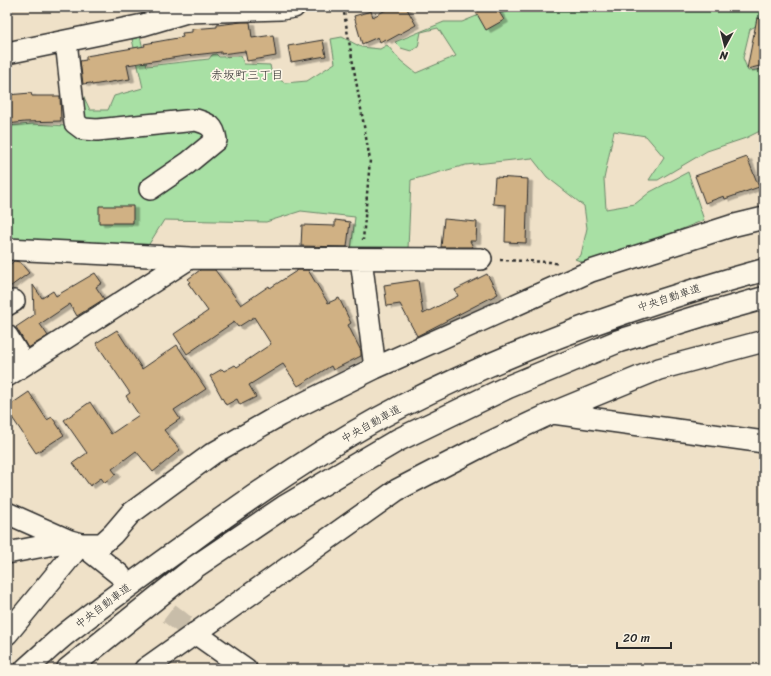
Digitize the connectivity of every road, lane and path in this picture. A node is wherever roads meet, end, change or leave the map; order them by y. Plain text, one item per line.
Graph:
1 (294, 7) edge
2 (343, 7) edge
3 (66, 41) junction
4 (7, 53) edge
5 (150, 190) dead end
6 (764, 218) edge
7 (7, 249) edge
8 (190, 258) junction
9 (361, 258) junction
10 (481, 259) joint
11 (764, 270) edge
12 (591, 272) junction
13 (764, 298) edge
14 (7, 336) edge
15 (764, 340) edge
16 (24, 364) junction
17 (376, 368) junction
18 (7, 376) edge
19 (552, 413) junction
20 (764, 442) edge
21 (7, 513) edge
22 (75, 542) junction
23 (7, 553) edge
24 (120, 575) tunnel mouth
25 (7, 634) edge
26 (195, 634) junction
27 (26, 669) edge
28 (68, 669) edge
29 (145, 669) edge
30 (246, 669) edge

1 - 3 street
2 - 9 path
3 - 4 street
3 - 5 street
6 - 12 street
7 - 8 street
8 - 9 street
8 - 16 street
9 - 10 street
9 - 17 street
10 - 12 path
11 - 27 highway, 中央自動車道
12 - 17 street
13 - 28 highway
14 - 16 street
15 - 19 street
16 - 18 street
17 - 22 street
19 - 20 street
19 - 26 street
21 - 22 street
22 - 23 street
22 - 24 street
22 - 25 street
26 - 29 street
26 - 30 street

